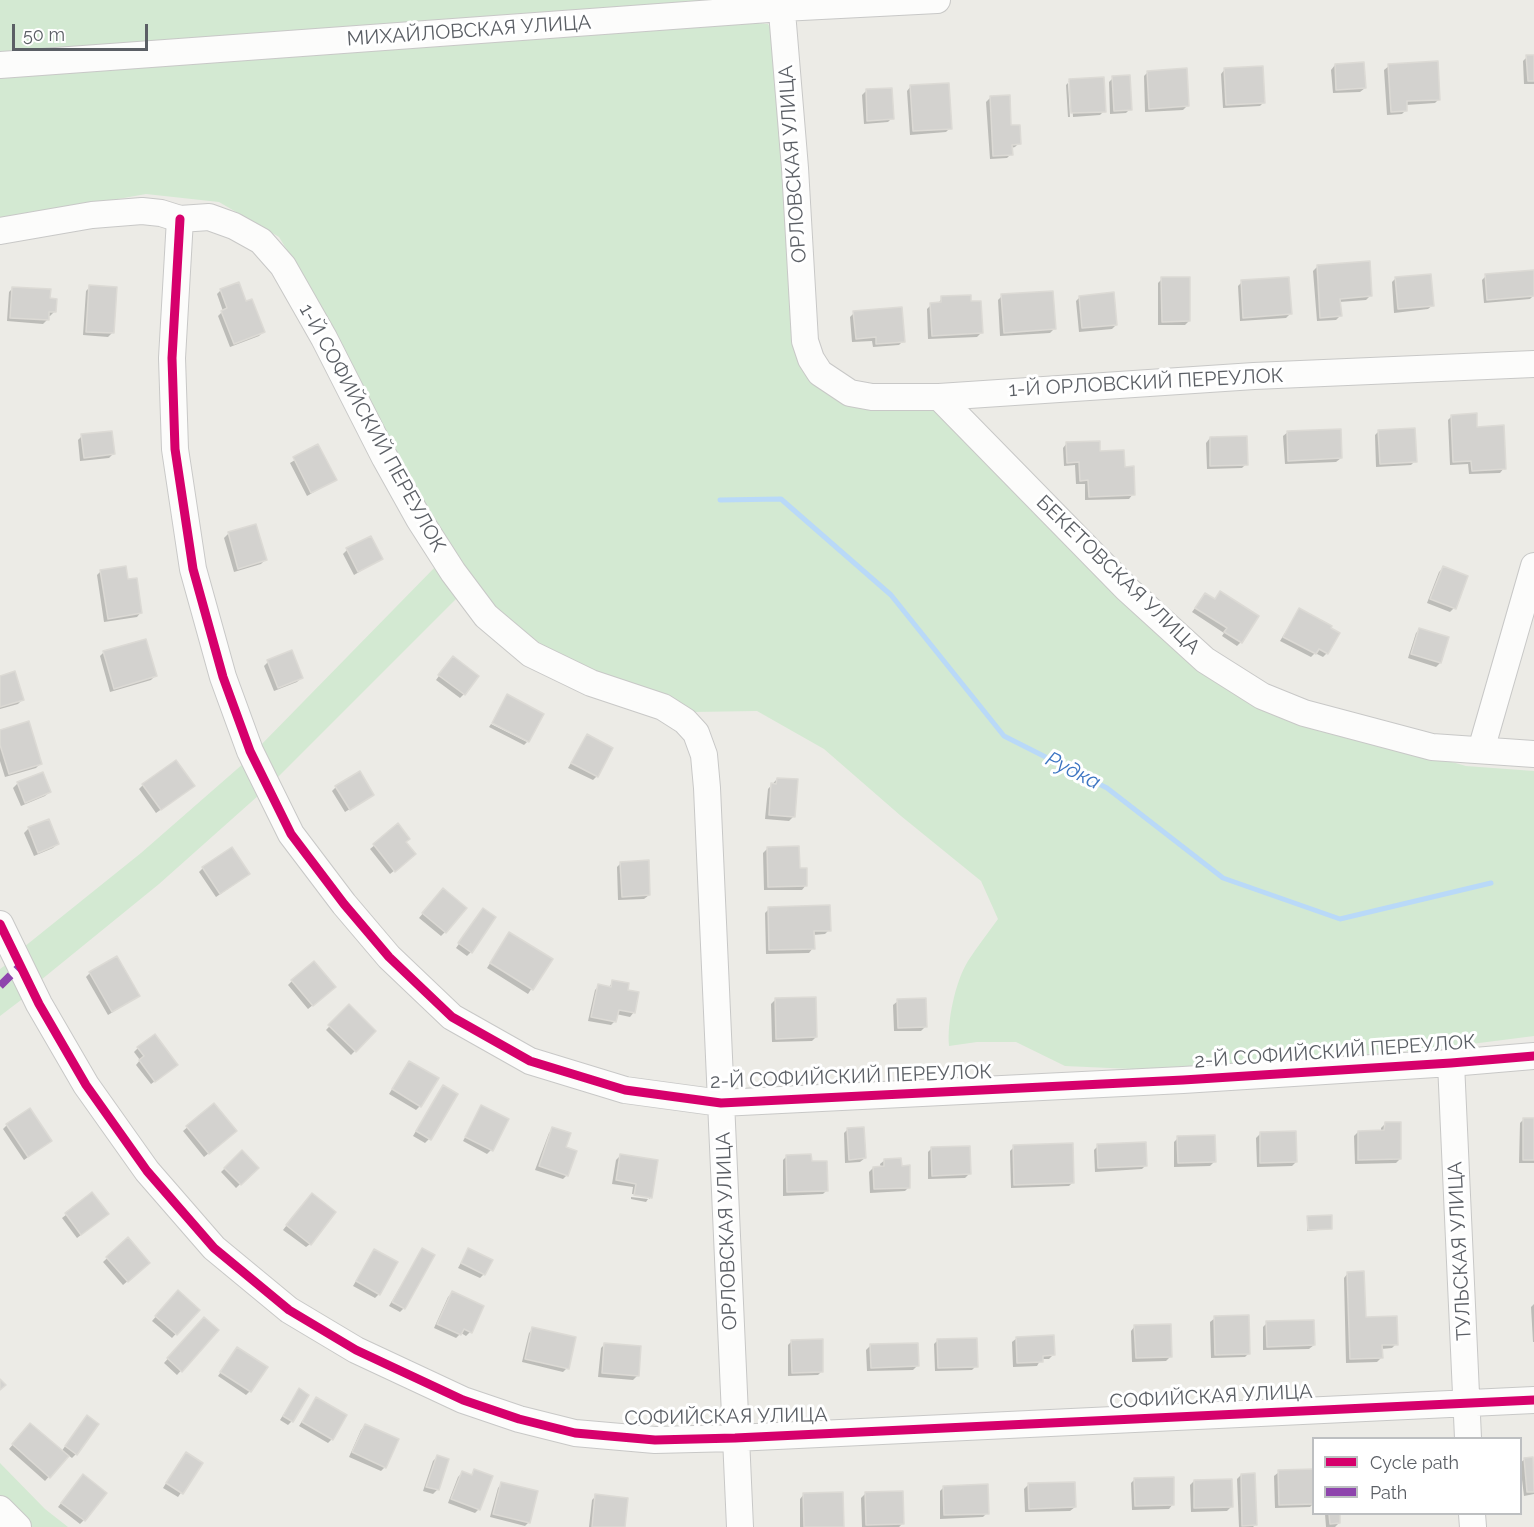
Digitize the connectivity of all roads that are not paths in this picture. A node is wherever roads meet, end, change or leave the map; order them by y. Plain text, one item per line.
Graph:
1 (937, 0) edge
2 (782, 4) edge
3 (0, 65) edge
4 (180, 219) junction
5 (0, 231) edge
6 (802, 321) joint
7 (1534, 364) edge
8 (939, 397) junction
9 (1534, 566) edge
10 (1480, 750) junction
11 (1534, 754) edge
12 (704, 755) joint
13 (0, 924) edge
14 (1534, 1056) edge
15 (1451, 1063) junction
16 (721, 1103) junction
17 (1534, 1400) edge
18 (1467, 1403) junction
19 (1468, 1437) edge
20 (735, 1438) junction
21 (0, 1509) edge
22 (18, 1527) edge
23 (740, 1527) edge

1 - 2 street, МИХАЙЛОВСКАЯ УЛИЦА
2 - 3 street, МИХАЙЛОВСКАЯ УЛИЦА
2 - 6 street, ОРЛОВСКАЯ УЛИЦА
4 - 5 street, 1-Й СОФИЙСКИЙ ПЕРЕУЛОК
4 - 12 street, 1-Й СОФИЙСКИЙ ПЕРЕУЛОК
4 - 16 street, 2-Й СОФИЙСКИЙ ПЕРЕУЛОК
6 - 8 street, 1-Й ОРЛОВСКИЙ ПЕРЕУЛОК
7 - 8 street, 1-Й ОРЛОВСКИЙ ПЕРЕУЛОК
8 - 10 street, БЕКЕТОВСКАЯ УЛИЦА
9 - 10 street
10 - 11 street, БЕКЕТОВСКАЯ УЛИЦА
12 - 16 street, ОРЛОВСКАЯ УЛИЦА
13 - 20 street, СОФИЙСКАЯ УЛИЦА
14 - 15 street, 2-Й СОФИЙСКИЙ ПЕРЕУЛОК
15 - 16 street, 2-Й СОФИЙСКИЙ ПЕРЕУЛОК
15 - 18 street, ТУЛЬСКАЯ УЛИЦА
16 - 20 street, ОРЛОВСКАЯ УЛИЦА
17 - 18 street, СОФИЙСКАЯ УЛИЦА
18 - 19 street, ТУЛЬСКАЯ УЛИЦА
18 - 20 street, СОФИЙСКАЯ УЛИЦА
20 - 23 street, ОРЛОВСКАЯ УЛИЦА
21 - 22 street

